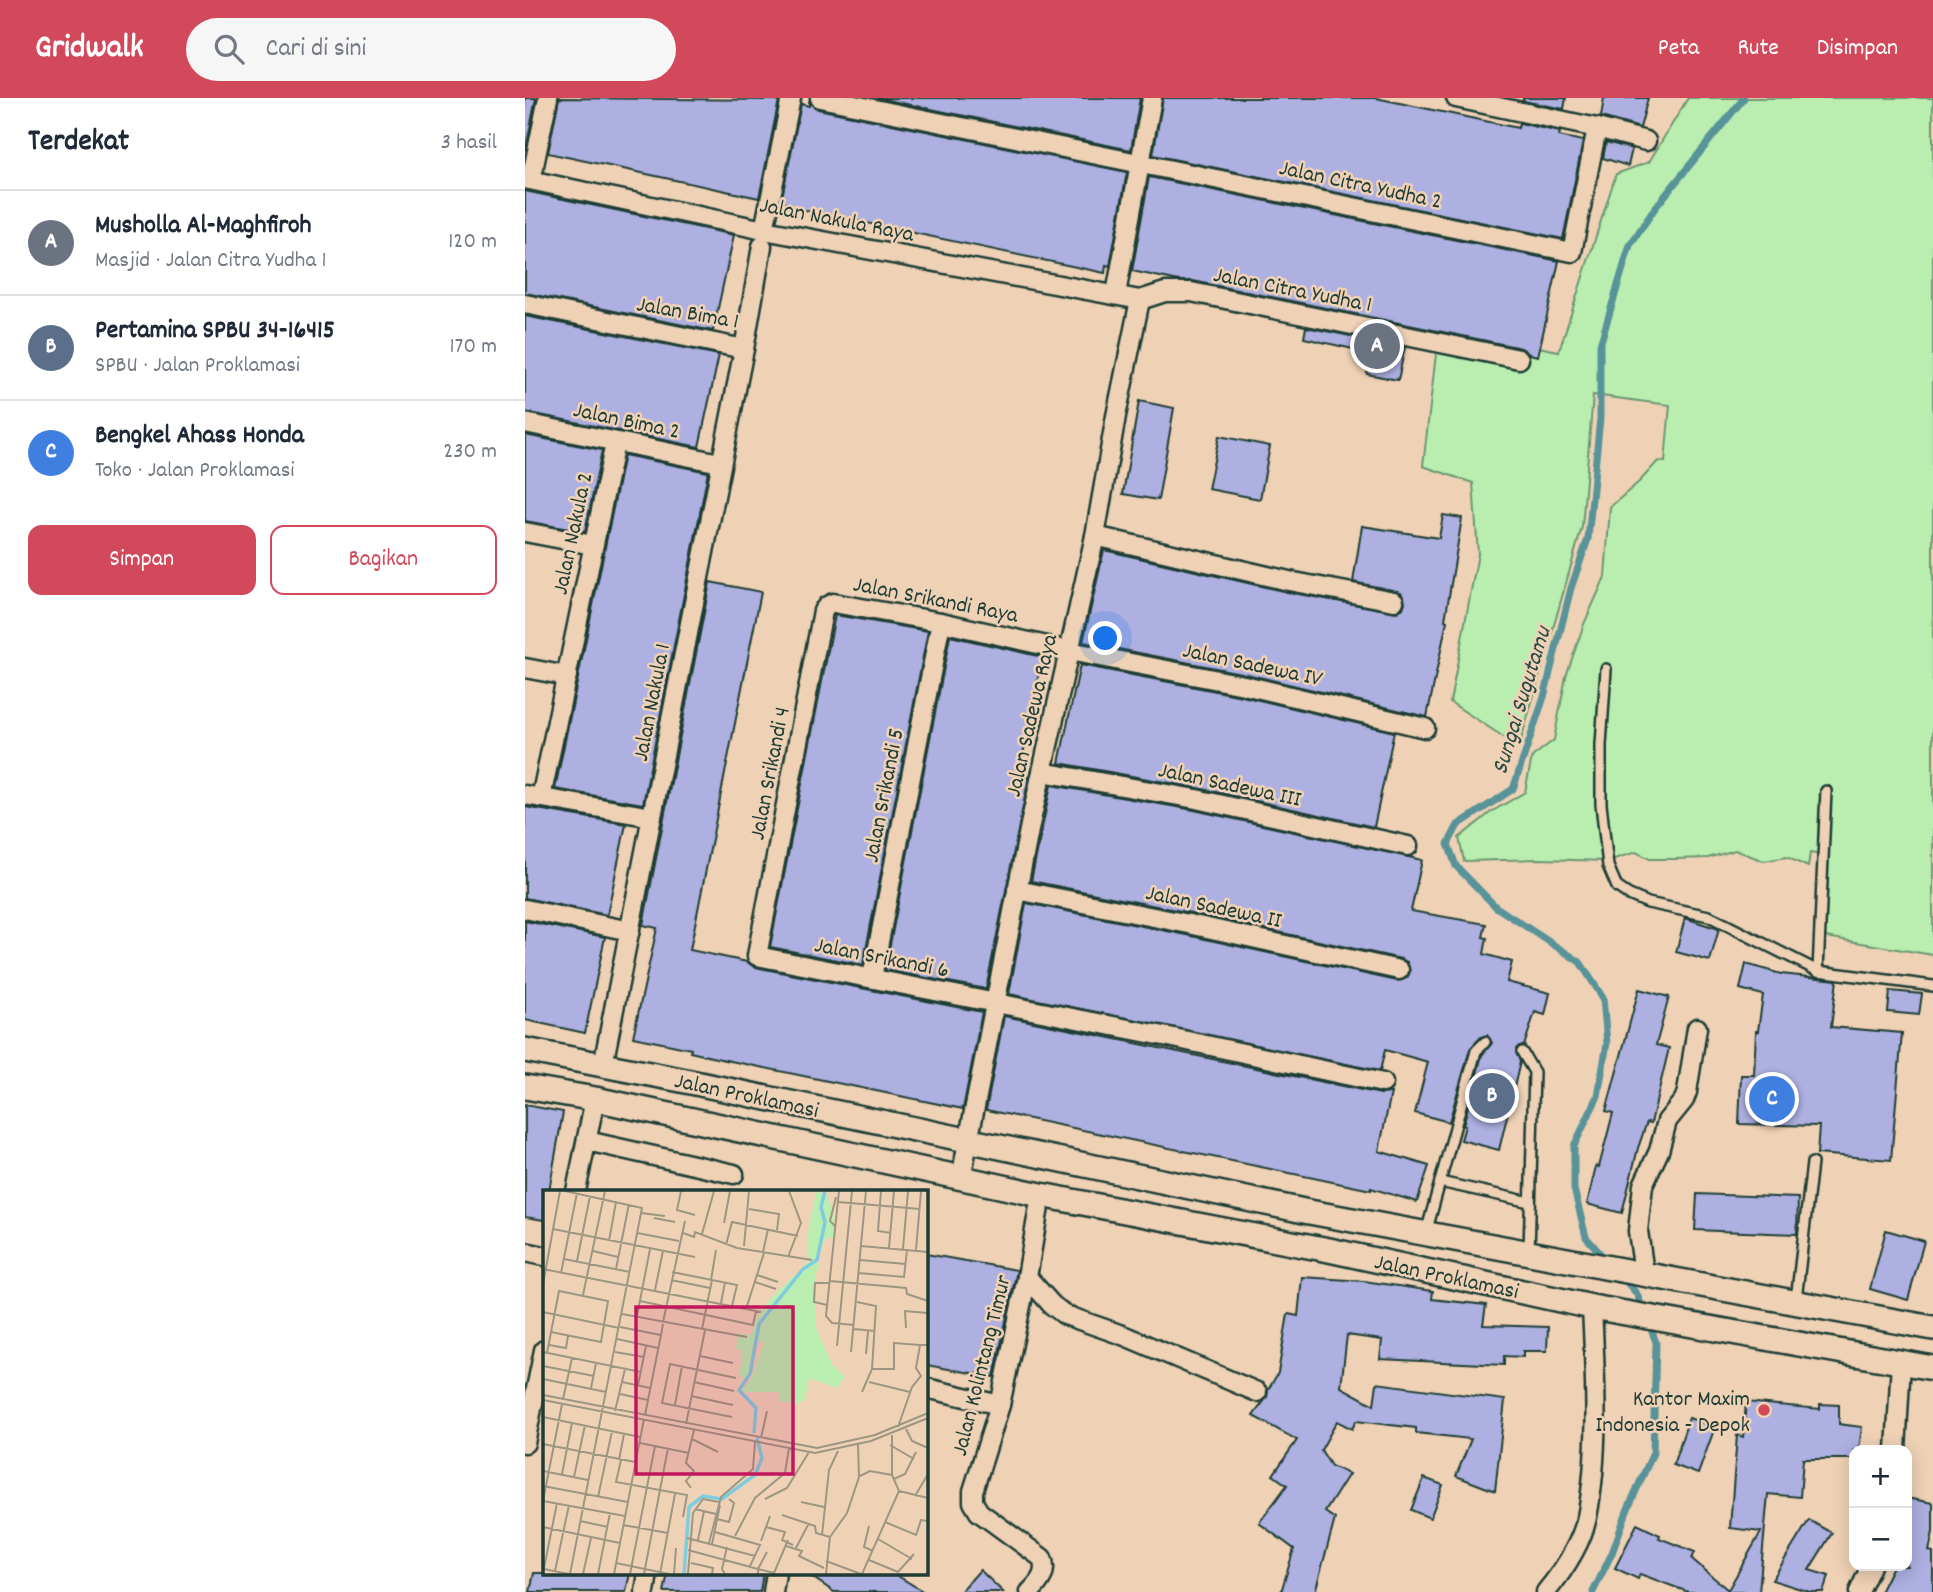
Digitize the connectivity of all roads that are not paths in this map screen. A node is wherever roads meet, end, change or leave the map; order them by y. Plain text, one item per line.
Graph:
1 (548, 98) edge
2 (792, 98) edge
3 (820, 98) edge
4 (1152, 98) edge
5 (1455, 98) edge
6 (1510, 104) edge
7 (1597, 128) junction
8 (1646, 141) dead end
9 (1140, 164) junction
10 (528, 180) edge
11 (763, 238) junction
12 (1116, 294) junction
13 (1140, 300) junction
14 (525, 304) edge
15 (744, 349) junction
16 (1519, 359) dead end
17 (525, 423) edge
18 (615, 443) junction
19 (720, 463) junction
20 (525, 532) edge
21 (1095, 536) junction
22 (593, 545) junction
23 (1394, 601) dead end
24 (833, 603) joint
25 (941, 622) junction
26 (1069, 651) junction
27 (525, 668) edge
28 (1606, 669) dead end
29 (567, 676) junction
30 (1425, 727) dead end
31 (1042, 772) junction
32 (1826, 791) dead end
33 (533, 797) edge
34 (652, 817) junction
35 (1408, 846) dead end
36 (1017, 890) junction
37 (525, 909) edge
38 (630, 931) junction
39 (757, 956) joint
40 (1399, 970) dead end
41 (1818, 971) junction
42 (872, 978) junction
43 (1933, 986) edge
44 (997, 1004) junction
45 (1697, 1028) dead end
46 (1485, 1042) dead end
47 (525, 1050) edge
48 (1522, 1052) dead end
49 (603, 1065) junction
50 (1383, 1083) dead end
51 (525, 1087) edge
52 (595, 1099) junction
53 (587, 1141) junction
54 (969, 1141) junction
55 (1812, 1163) dead end
56 (734, 1174) dead end
57 (961, 1178) junction
58 (1440, 1182) junction
59 (576, 1190) edge
60 (1041, 1195) junction
61 (1530, 1202) junction
62 (1425, 1235) junction
63 (1529, 1251) junction
64 (525, 1252) edge
65 (543, 1256) edge
66 (1640, 1272) junction
67 (1027, 1277) junction
68 (1795, 1302) junction
69 (1601, 1308) junction
70 (1933, 1328) edge
71 (543, 1355) edge
72 (1901, 1362) junction
73 (1933, 1368) edge
74 (927, 1388) edge
75 (1257, 1392) dead end
76 (1000, 1405) junction
77 (525, 1443) edge
78 (1896, 1445) edge
79 (1869, 1571) edge
80 (648, 1574) edge
81 (776, 1574) edge
82 (645, 1592) edge
83 (773, 1592) edge
84 (1030, 1592) edge
85 (1546, 1592) edge
86 (1859, 1592) edge

1 - 10 street
2 - 11 street, Jalan Bima 1
3 - 9 street, Jalan Citra Yudha 2
4 - 9 street
5 - 6 street
6 - 7 street
7 - 8 street
7 - 9 street, Jalan Citra Yudha 2
9 - 12 street
10 - 11 street, Jalan Nakula Raya
11 - 12 street, Jalan Nakula Raya
11 - 15 street, Jalan Bima 1
12 - 13 street, Jalan Nakula Raya
13 - 16 street, Jalan Citra Yudha 1
13 - 21 street, Jalan Sadewa Raya
14 - 15 street, Jalan Bima 1
15 - 19 street, Jalan Nakula 1
17 - 18 street, Jalan Bima 2
18 - 19 street, Jalan Bima 2
18 - 22 street, Jalan Nakula 2
19 - 34 street, Jalan Nakula 1
20 - 22 street
21 - 23 street
21 - 26 street, Jalan Sadewa Raya
22 - 29 street, Jalan Nakula 2
24 - 25 street, Jalan Srikandi Raya
24 - 39 street, Jalan Srikandi 4
25 - 26 street, Jalan Srikandi Raya
25 - 42 street, Jalan Srikandi 5
26 - 30 street, Jalan Sadewa IV
26 - 31 street, Jalan Sadewa Raya
27 - 29 street
28 - 41 lane
29 - 33 street, Jalan Nakula 2
31 - 35 street, Jalan Sadewa III
31 - 36 street, Jalan Sadewa Raya
32 - 41 lane
33 - 34 street
34 - 38 street, Jalan Nakula 1
36 - 40 street, Jalan Sadewa II
36 - 44 street, Jalan Sadewa Raya
37 - 38 street
38 - 49 street, Jalan Nakula 1
39 - 42 street, Jalan Srikandi 6
41 - 43 lane
42 - 44 street, Jalan Srikandi 6
44 - 50 street, Jalan Srikandi 6
44 - 54 street, Jalan Sadewa Raya
45 - 66 street
46 - 58 lane
47 - 49 street, Jalan Proklamasi
48 - 61 lane
49 - 54 street, Jalan Proklamasi
51 - 52 street, Jalan Proklamasi
52 - 53 street
52 - 57 street, Jalan Proklamasi
53 - 56 street
53 - 59 street
54 - 57 street
54 - 62 street, Jalan Proklamasi
55 - 68 lane
57 - 60 street, Jalan Proklamasi
58 - 61 lane
58 - 62 lane
60 - 67 street, Jalan Kolintang Timur
60 - 69 street, Jalan Proklamasi
61 - 63 lane
62 - 63 street, Jalan Proklamasi
63 - 66 street, Jalan Proklamasi
64 - 65 street
66 - 68 street, Jalan Proklamasi
67 - 75 street
67 - 76 street, Jalan Kolintang Timur
68 - 70 street, Jalan Proklamasi
69 - 72 street, Jalan Proklamasi
69 - 85 street
71 - 77 street
72 - 73 street, Jalan Proklamasi
72 - 78 street
74 - 76 street
76 - 84 street, Jalan Kolintang Timur
79 - 86 street
80 - 82 street
81 - 83 street

